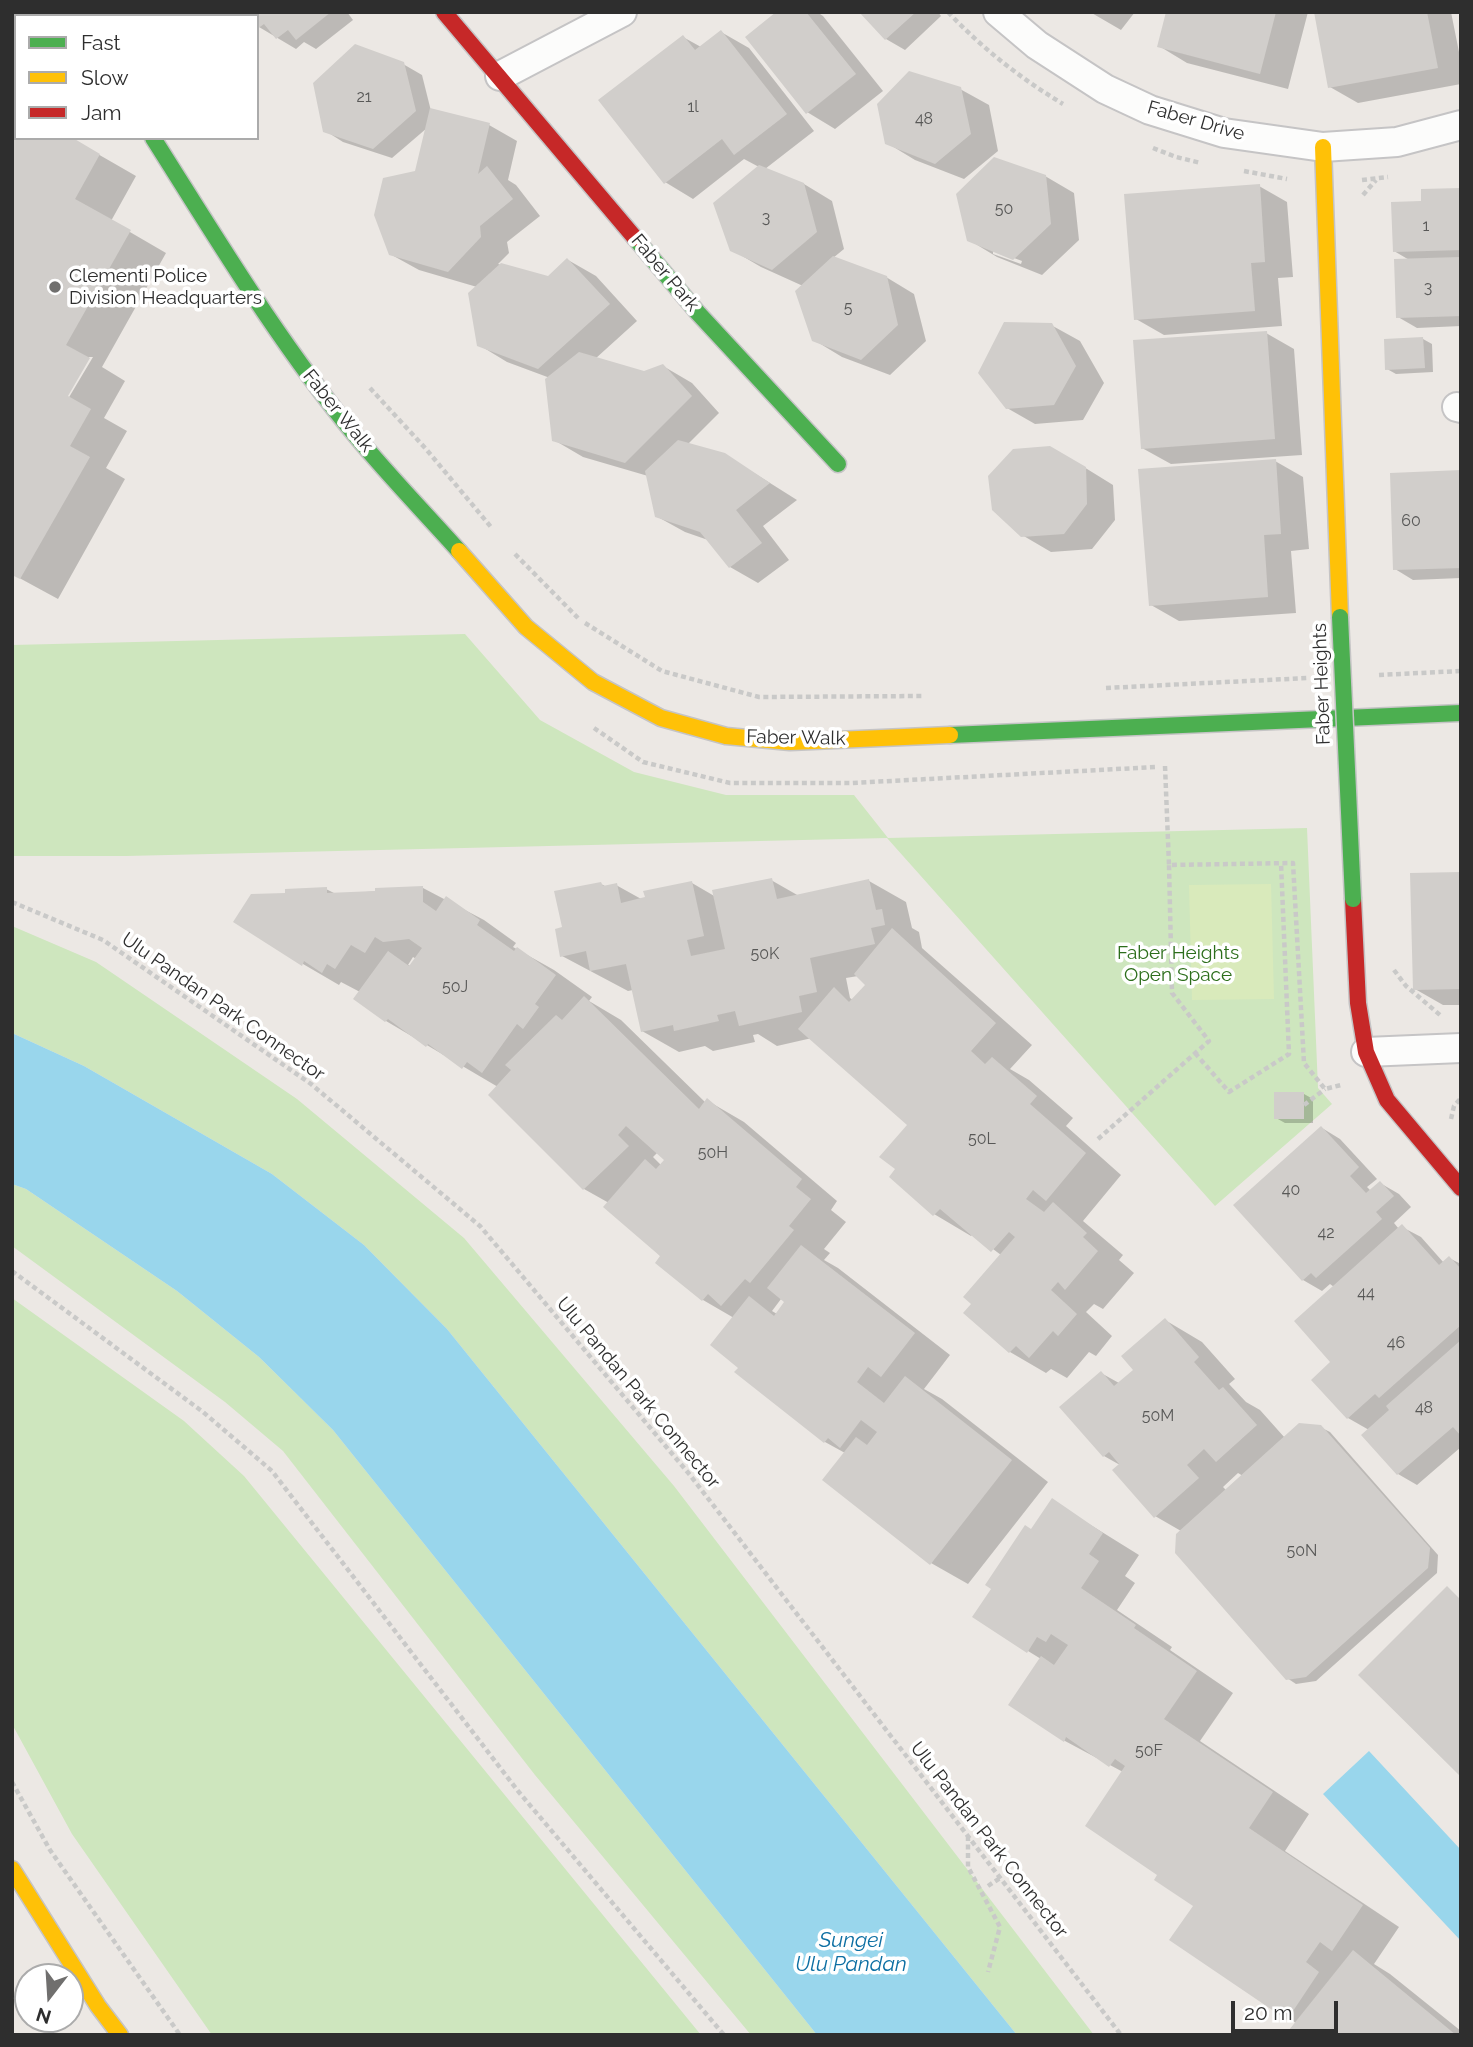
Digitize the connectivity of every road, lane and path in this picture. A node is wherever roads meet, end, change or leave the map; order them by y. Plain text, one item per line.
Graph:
1 (444, 12) edge
2 (622, 12) edge
3 (998, 12) edge
4 (500, 76) junction
5 (1461, 125) edge
6 (154, 140) edge
7 (1323, 147) junction
8 (370, 388) dead end
9 (838, 464) dead end
10 (498, 534) dead end
11 (506, 545) dead end
12 (1461, 671) edge
13 (1377, 675) dead end
14 (1308, 678) dead end
15 (1099, 688) dead end
16 (932, 696) dead end
17 (1461, 713) edge
18 (589, 724) dead end
19 (1281, 863) junction
20 (1169, 865) junction
21 (12, 902) edge
22 (1393, 969) dead end
23 (1442, 1017) dead end
24 (1461, 1048) edge
25 (1195, 1053) junction
26 (1371, 1064) junction
27 (1325, 1089) junction
28 (1461, 1098) edge
29 (1304, 1105) dead end
30 (1448, 1131) dead end
31 (1098, 1139) dead end
32 (1461, 1188) edge
33 (12, 1270) edge
34 (12, 1782) edge
35 (968, 1836) junction
36 (12, 1869) edge
37 (1000, 1878) junction
38 (988, 1886) dead end
39 (988, 1972) dead end
40 (120, 2035) edge
41 (180, 2035) edge
42 (724, 2035) edge
43 (1121, 2035) edge

1 - 4 street, Faber Park
2 - 4 street
3 - 7 street, Faber Drive
4 - 9 street, Faber Park
5 - 7 street, Faber Drive
6 - 17 street, Faber Walk
7 - 26 street, Faber Heights, bridge
8 - 10 path
11 - 16 path
12 - 13 path
14 - 15 path
18 - 20 path
19 - 20 path
19 - 25 path
19 - 27 path
20 - 25 path
21 - 35 path, Ulu Pandan Park Connector
22 - 23 path
24 - 26 street
25 - 31 path
26 - 27 path
26 - 32 street, Faber Heights
27 - 29 path
28 - 30 path
33 - 42 path
34 - 41 path
35 - 37 path, Ulu Pandan Park Connector
35 - 39 path
36 - 40 street
37 - 38 path
37 - 43 path, Ulu Pandan Park Connector

